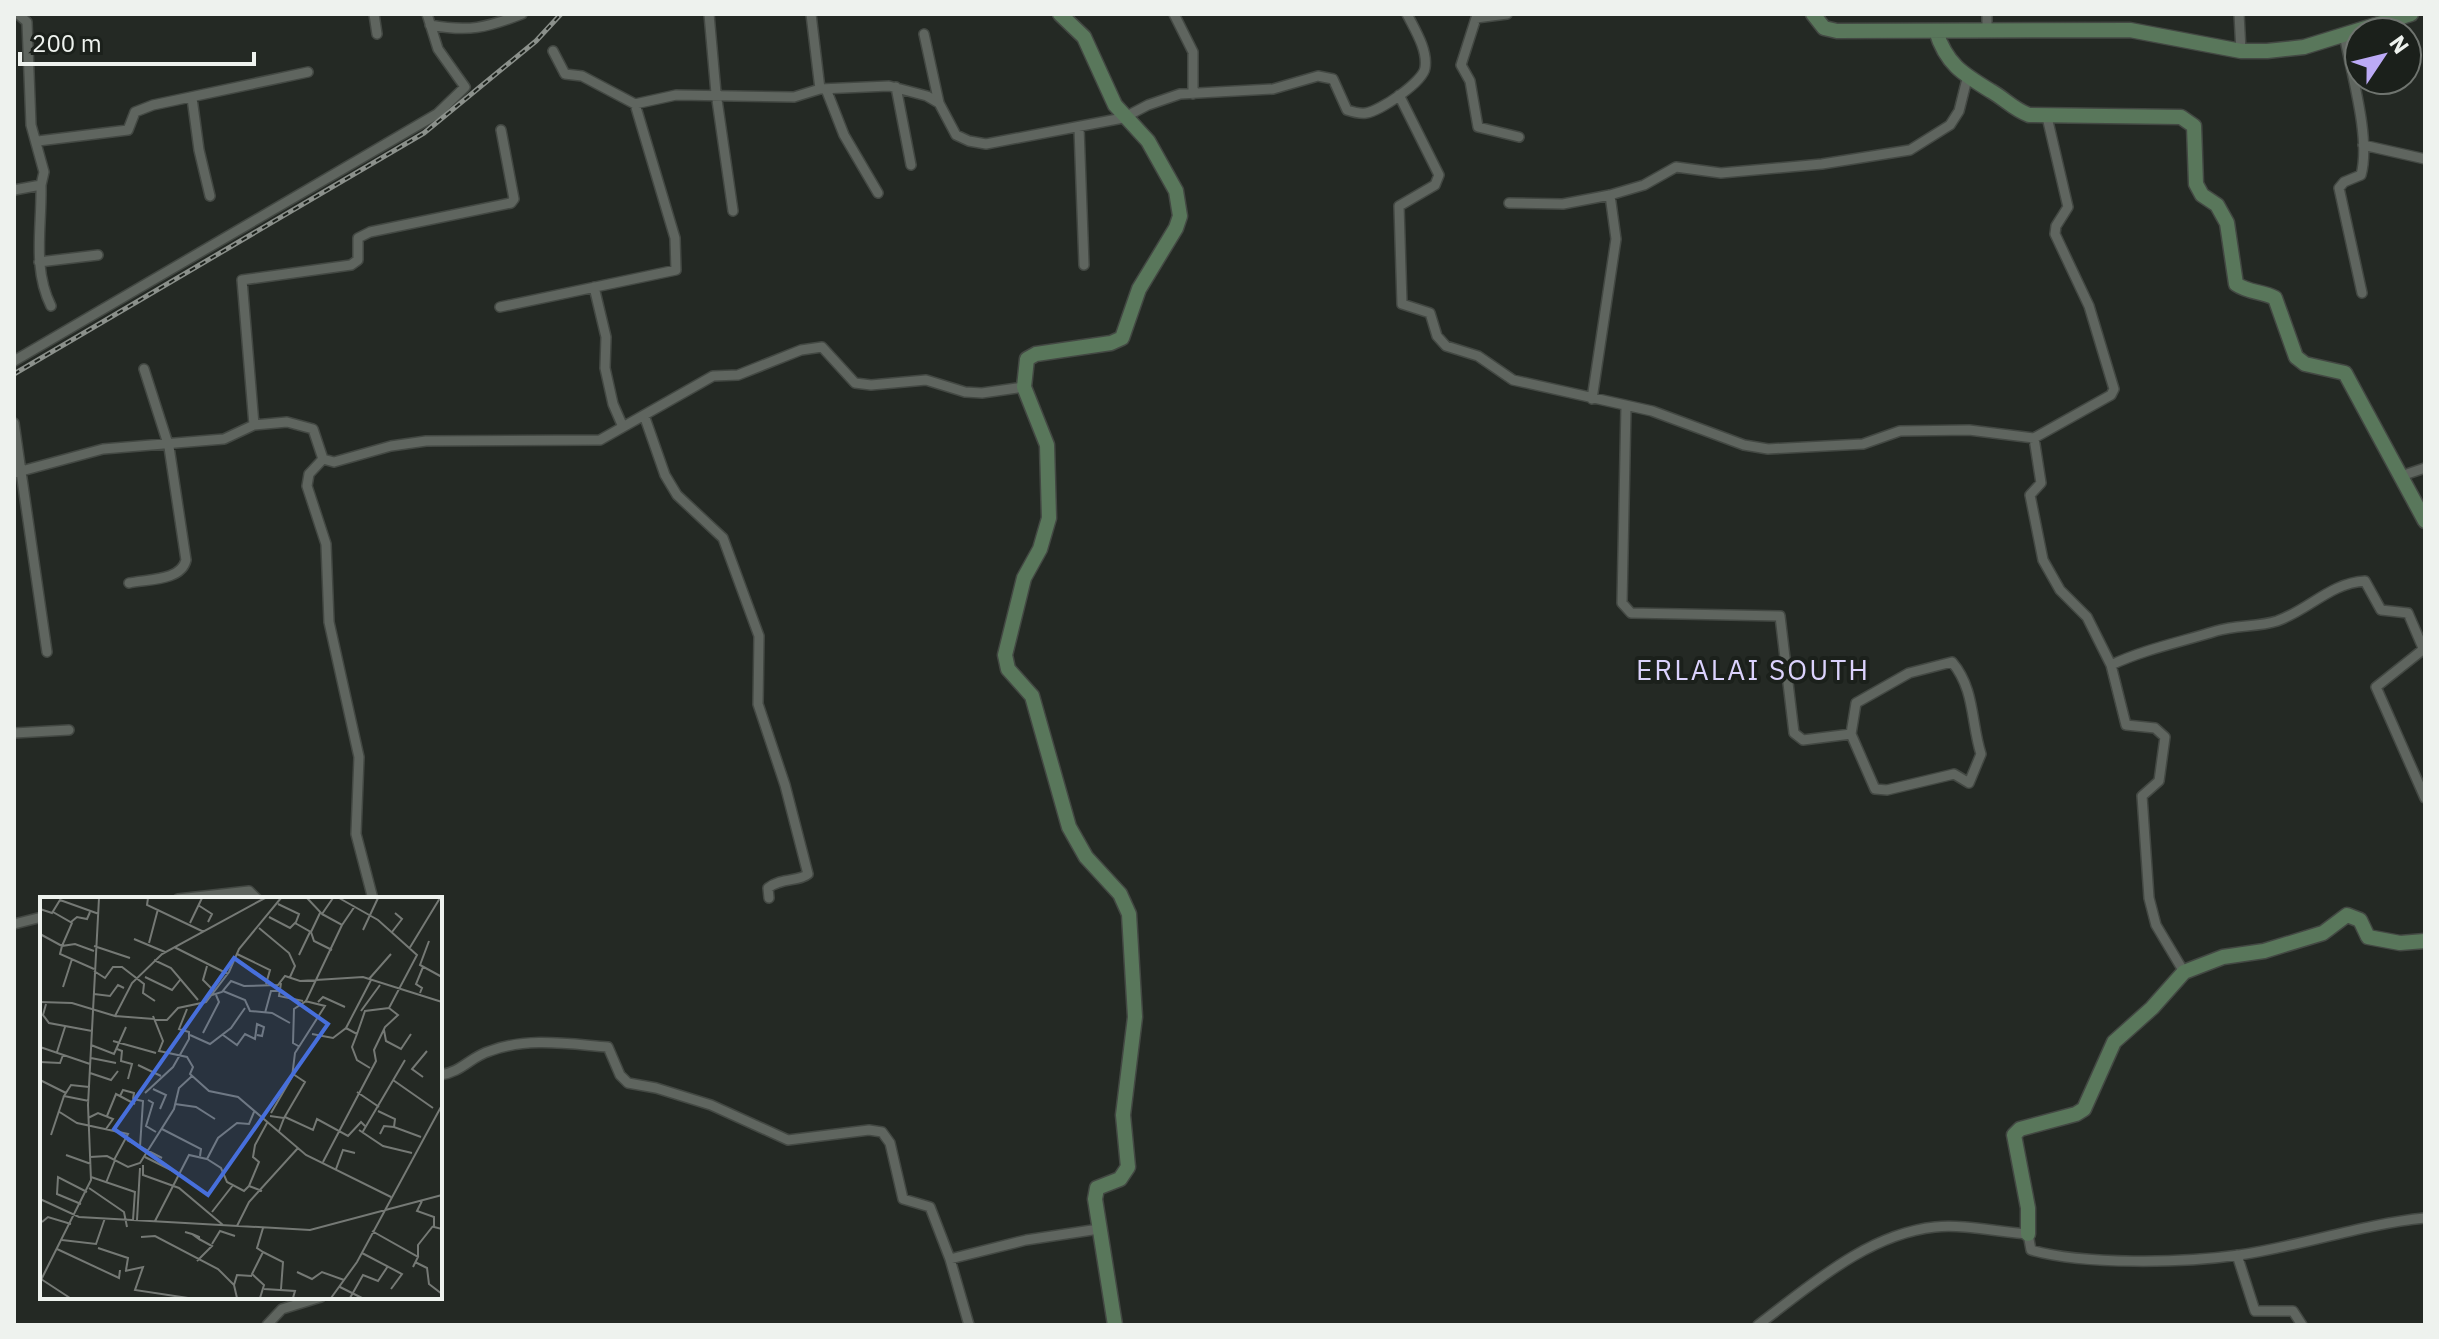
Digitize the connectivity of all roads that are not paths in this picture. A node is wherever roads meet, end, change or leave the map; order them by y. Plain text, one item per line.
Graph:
1 (18, 14) edge
2 (374, 14) edge
3 (427, 14) edge
4 (522, 14) edge
5 (709, 14) edge
6 (811, 14) edge
7 (1060, 14) edge
8 (1174, 14) edge
9 (1407, 14) edge
10 (1507, 14) edge
11 (1813, 14) edge
12 (1987, 14) edge
13 (2239, 14) edge
14 (430, 25) junction
15 (1936, 31) junction
16 (1987, 32) junction
17 (377, 34) dead end
18 (924, 34) dead end
19 (2343, 34) edge
20 (553, 51) dead end
21 (2241, 51) junction
22 (308, 72) dead end
23 (1967, 79) junction
24 (896, 87) junction
25 (823, 89) junction
26 (716, 93) junction
27 (1193, 94) junction
28 (1399, 95) junction
29 (2355, 96) edge
30 (192, 98) junction
31 (939, 103) junction
32 (635, 104) junction
33 (2047, 117) junction
34 (1123, 118) junction
35 (1079, 128) junction
36 (501, 130) dead end
37 (1519, 137) dead end
38 (38, 141) junction
39 (2363, 145) junction
40 (2425, 159) edge
41 (911, 165) dead end
42 (41, 185) junction
43 (14, 190) edge
44 (878, 193) dead end
45 (1610, 195) junction
46 (210, 196) dead end
47 (1509, 203) dead end
48 (733, 211) dead end
49 (98, 255) dead end
50 (39, 262) junction
51 (1084, 265) dead end
52 (594, 287) junction
53 (2362, 293) dead end
54 (51, 306) dead end
55 (500, 307) dead end
56 (14, 361) edge
57 (144, 369) dead end
58 (1024, 387) junction
59 (1592, 399) junction
60 (1626, 406) junction
61 (644, 415) junction
62 (14, 423) edge
63 (254, 425) junction
64 (623, 427) junction
65 (2034, 438) junction
66 (169, 447) junction
67 (323, 459) junction
68 (2425, 468) edge
69 (19, 472) edge
70 (2401, 476) junction
71 (2425, 521) edge
72 (129, 583) dead end
73 (2424, 648) edge
74 (47, 652) dead end
75 (2111, 665) junction
76 (69, 730) dead end
77 (14, 733) edge
78 (1851, 734) junction
79 (2425, 798) edge
80 (191, 897) edge
81 (255, 897) edge
82 (372, 897) edge
83 (769, 898) dead end
84 (40, 918) edge
85 (14, 924) edge
86 (2425, 941) edge
87 (2184, 972) junction
88 (442, 1074) edge
89 (2425, 1218) edge
90 (1099, 1229) junction
91 (2028, 1234) junction
92 (2237, 1255) junction
93 (950, 1259) junction
94 (314, 1299) edge
95 (267, 1325) edge
96 (969, 1325) edge
97 (1115, 1325) edge
98 (1758, 1325) edge
99 (2302, 1325) edge

1 - 38 street
2 - 17 street
3 - 14 street
4 - 14 street
5 - 26 street
6 - 25 street
7 - 34 street
8 - 27 street
9 - 28 street
10 - 37 street
11 - 15 street
12 - 16 street
13 - 21 street
14 - 56 street
15 - 16 street
15 - 23 street
16 - 21 street
18 - 31 street
19 - 21 street
20 - 32 street
22 - 30 street
23 - 33 street
23 - 45 street
24 - 25 street
24 - 31 street
24 - 41 street
25 - 26 street
25 - 44 street
26 - 32 street
26 - 48 street
27 - 28 street
27 - 34 street
28 - 59 street
29 - 39 street
30 - 38 street
30 - 46 street
31 - 35 street
32 - 52 street
33 - 65 street
33 - 70 street
34 - 35 street
34 - 58 street
35 - 51 street
36 - 63 street
38 - 42 street
39 - 40 street
39 - 53 street
42 - 43 street
42 - 50 street
45 - 47 street
45 - 59 street
49 - 50 street
50 - 54 street
52 - 55 street
52 - 64 street
57 - 66 street
58 - 61 street
58 - 90 street
59 - 60 street
60 - 65 street
60 - 78 street
61 - 64 street
61 - 83 street
62 - 69 street
63 - 66 street
63 - 67 street
64 - 67 street
65 - 75 street
66 - 69 street
66 - 72 street
67 - 82 street
68 - 70 street
69 - 74 street
70 - 71 street
73 - 75 street
73 - 79 street
75 - 87 street
76 - 77 street
78 - 78 street
80 - 81 street
84 - 85 street
86 - 87 street
87 - 91 street
88 - 93 street
89 - 92 street
90 - 93 street
90 - 97 street
91 - 92 street
91 - 98 street
92 - 99 street
93 - 96 street
94 - 95 street

